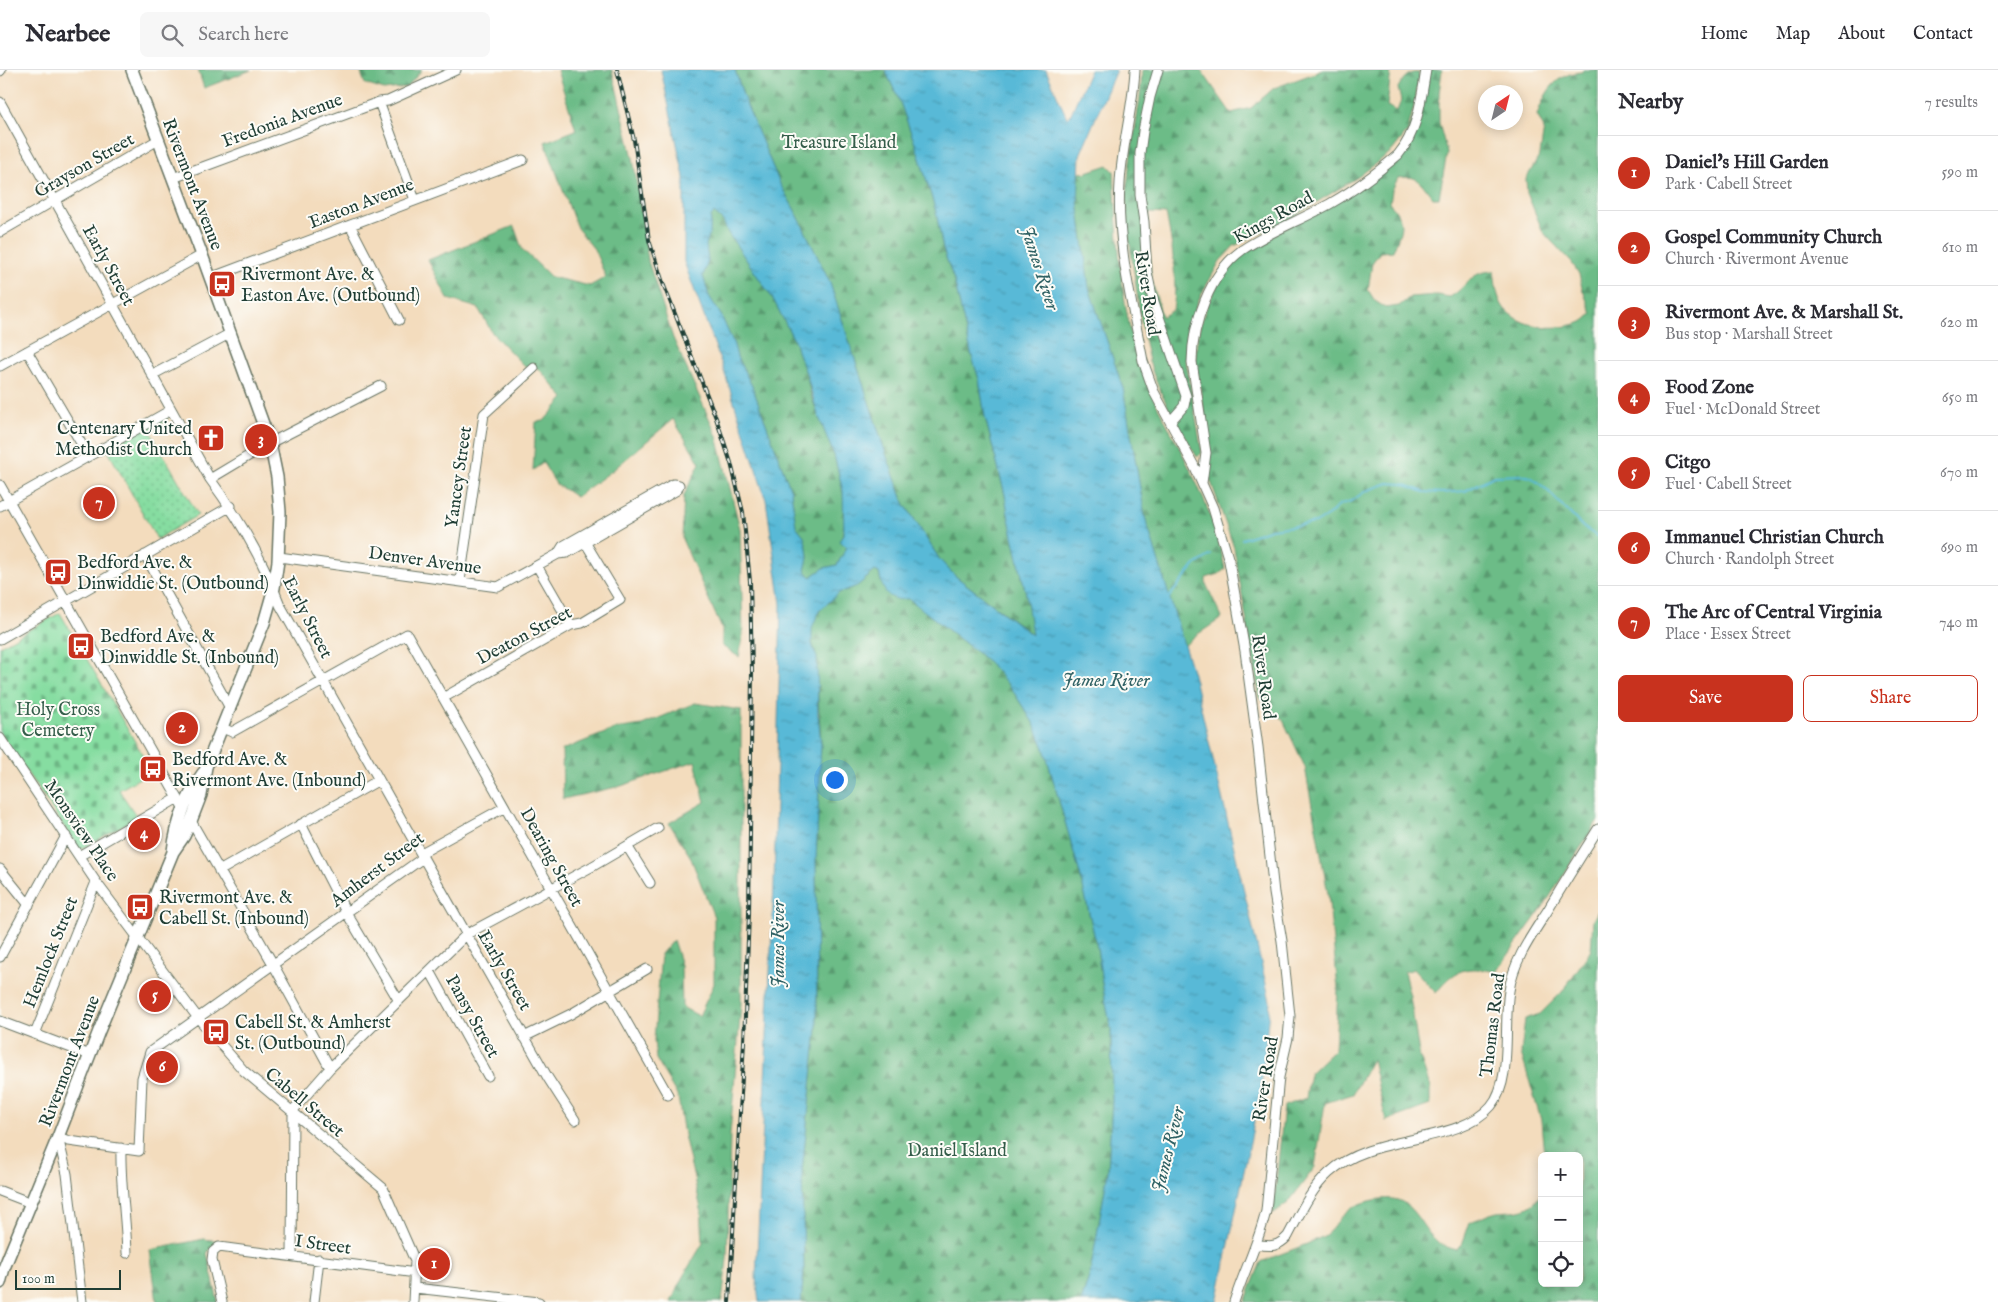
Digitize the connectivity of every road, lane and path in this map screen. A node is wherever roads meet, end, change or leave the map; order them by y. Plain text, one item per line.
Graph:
1 (132, 70) edge
2 (456, 70) edge
3 (1135, 70) edge
4 (1158, 70) edge
5 (1426, 70) edge
6 (0, 102) edge
7 (378, 102) junction
8 (5, 119) edge
9 (158, 140) junction
10 (524, 160) dead end
11 (173, 178) junction
12 (55, 200) junction
13 (415, 200) junction
14 (350, 225) junction
15 (0, 232) edge
16 (202, 255) junction
17 (210, 278) junction
18 (112, 304) junction
19 (399, 320) dead end
20 (231, 333) junction
21 (27, 351) junction
22 (0, 366) edge
23 (534, 368) dead end
24 (152, 375) junction
25 (381, 386) dead end
26 (171, 410) junction
27 (1170, 422) junction
28 (270, 443) junction
29 (88, 455) junction
30 (210, 479) junction
31 (1202, 483) junction
32 (0, 485) edge
33 (9, 501) junction
34 (0, 506) edge
35 (231, 506) junction
36 (585, 542) junction
37 (558, 554) junction
38 (145, 555) junction
39 (279, 557) junction
40 (538, 566) junction
41 (460, 582) junction
42 (274, 588) junction
43 (66, 602) junction
44 (571, 625) junction
45 (0, 639) edge
46 (324, 681) junction
47 (443, 698) junction
48 (230, 708) junction
49 (222, 728) junction
50 (0, 738) edge
51 (204, 771) junction
52 (379, 780) junction
53 (178, 798) junction
54 (505, 807) junction
55 (184, 809) junction
56 (191, 821) junction
57 (301, 824) junction
58 (658, 828) dead end
59 (1598, 829) edge
60 (66, 836) junction
61 (627, 846) junction
62 (173, 852) junction
63 (79, 856) junction
64 (422, 856) junction
65 (0, 869) edge
66 (220, 871) junction
67 (96, 882) junction
68 (650, 883) dead end
69 (551, 889) junction
70 (29, 905) junction
71 (346, 912) junction
72 (467, 934) junction
73 (138, 939) junction
74 (0, 957) edge
75 (273, 964) junction
76 (647, 969) dead end
77 (430, 971) junction
78 (609, 992) junction
79 (399, 1001) junction
80 (198, 1018) junction
81 (0, 1021) edge
82 (35, 1034) junction
83 (524, 1036) junction
84 (90, 1055) junction
85 (330, 1068) junction
86 (488, 1076) dead end
87 (668, 1095) dead end
88 (293, 1113) junction
89 (575, 1120) dead end
90 (58, 1137) junction
91 (121, 1148) junction
92 (0, 1192) edge
93 (31, 1203) junction
94 (1256, 1244) junction
95 (127, 1253) dead end
96 (292, 1256) junction
97 (318, 1259) junction
98 (2, 1269) edge
99 (416, 1273) junction
100 (0, 1284) edge
101 (415, 1288) junction
102 (512, 1300) edge
103 (82, 1302) edge
104 (222, 1302) edge
105 (314, 1302) edge
106 (413, 1302) edge
107 (539, 1302) edge
108 (1234, 1302) edge

1 - 9 main road, Rivermont Avenue
2 - 7 street, Fredonia Avenue
3 - 27 street, River Road
4 - 27 street
5 - 31 street, Kings Road
6 - 8 street, Early Street
7 - 11 street, Fredonia Avenue
7 - 13 street
8 - 12 street, Early Street
9 - 11 main road, Rivermont Avenue
9 - 12 street, Grayson Street
10 - 13 street, Easton Avenue
11 - 16 main road, Rivermont Avenue
12 - 15 street, Grayson Street
12 - 18 street, Early Street
13 - 14 street, Easton Avenue
14 - 17 street, Easton Avenue
14 - 19 street
16 - 17 main road, Rivermont Avenue
16 - 18 street
17 - 20 main road, Rivermont Avenue
18 - 21 street
18 - 24 street, Early Street
20 - 24 street
20 - 28 main road, Rivermont Avenue
21 - 22 street
21 - 29 street
23 - 41 street, Yancey Street
24 - 26 street, Early Street
25 - 28 street
26 - 29 street
26 - 30 street, Early Street
27 - 31 street, River Road
28 - 30 street
28 - 39 main road, Rivermont Avenue
29 - 33 street
30 - 35 street, Early Street
31 - 94 street, River Road
32 - 33 street
33 - 34 street
33 - 43 street
35 - 38 street
35 - 42 street, Early Street
36 - 37 street, Denver Avenue
36 - 37 street, Denver Avenue
36 - 44 street, Deaton Street
37 - 40 street, Denver Avenue
38 - 43 street
38 - 48 street
39 - 41 street, Denver Avenue
39 - 42 main road, Rivermont Avenue
40 - 41 street, Denver Avenue
40 - 44 street
42 - 46 street, Early Street
42 - 48 main road, Rivermont Avenue
43 - 45 street
43 - 53 street
44 - 47 street, Deaton Street
46 - 47 street, Dearing Street
46 - 49 street
46 - 52 street, Early Street
47 - 54 street, Dearing Street
48 - 49 main road, Rivermont Avenue
49 - 51 main road, Rivermont Avenue
50 - 60 street, Monsview Place
51 - 55 main road, Rivermont Avenue
51 - 56 main road, Rivermont Avenue
52 - 57 street
52 - 64 street, Early Street
53 - 55 street
53 - 63 street
54 - 64 street, Amherst Street
54 - 69 street, Dearing Street
55 - 62 main road, Rivermont Avenue
56 - 62 main road, Rivermont Avenue
56 - 66 street
57 - 66 street
57 - 71 street
58 - 61 street
59 - 94 street, Thomas Road
60 - 63 street, Monsview Place
60 - 70 street
61 - 68 street
61 - 69 street
62 - 73 main road, Rivermont Avenue
63 - 67 street, Monsview Place
64 - 71 street, Amherst Street
64 - 72 street, Early Street
65 - 70 street
66 - 75 street
67 - 73 street, Monsview Place
67 - 82 street, Hemlock Street
69 - 72 street
69 - 78 street, Dearing Street
70 - 74 street
71 - 75 street, Amherst Street
71 - 79 street
72 - 77 street
72 - 83 street, Early Street
73 - 80 street, Cabell Street
73 - 84 main road, Rivermont Avenue
75 - 80 street, Amherst Street
75 - 85 street
76 - 78 street
77 - 79 street
77 - 86 street, Pansy Street
78 - 83 street
78 - 87 street, Dearing Street
79 - 85 street
80 - 88 street, Cabell Street
80 - 91 street, Amherst Street
81 - 82 street
82 - 84 street
83 - 89 street, Early Street
84 - 90 main road, Rivermont Avenue
85 - 88 street
88 - 96 street
88 - 99 street, Cabell Street
90 - 91 street
90 - 93 main road, Rivermont Avenue
90 - 103 street
91 - 95 street
92 - 93 street
93 - 98 main road, Rivermont Avenue
94 - 108 street, River Road
96 - 97 street, I Street
96 - 104 street, I Street
97 - 99 street, I Street
97 - 105 street
98 - 100 main road, Rivermont Avenue
99 - 101 street, Cabell Street
101 - 102 street
101 - 106 street, Cabell Street
102 - 107 street

